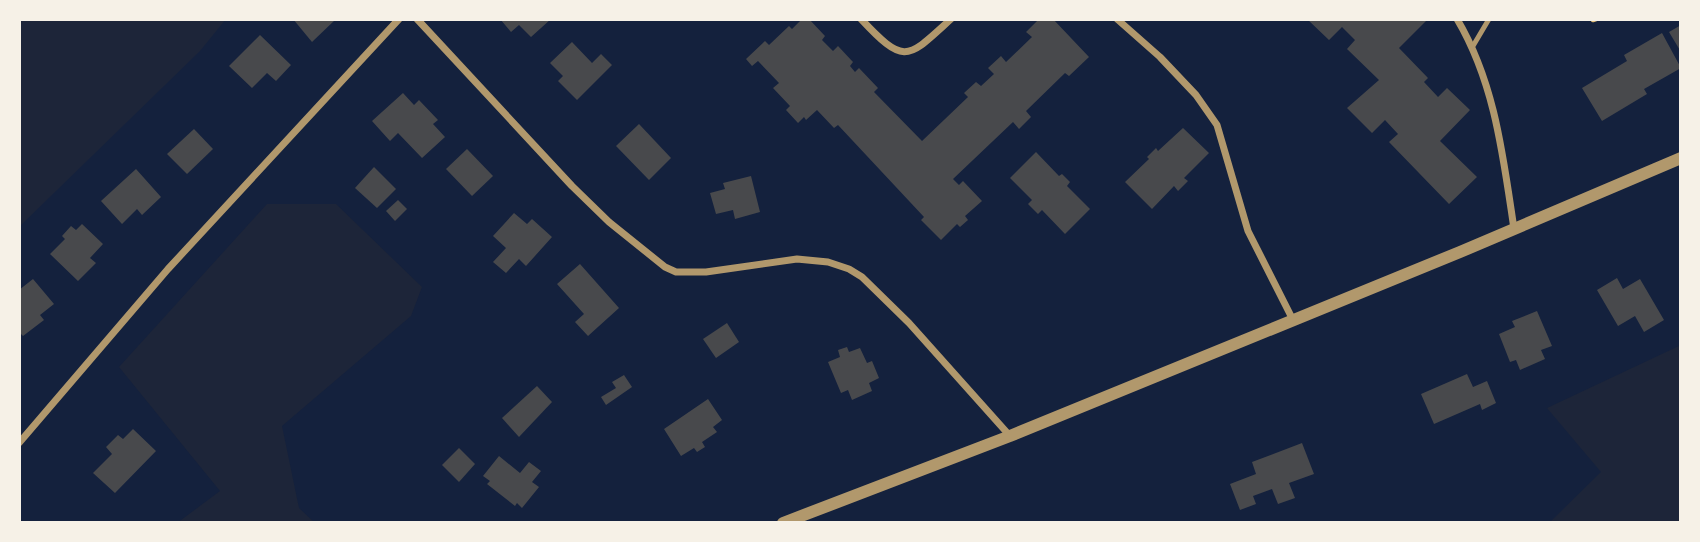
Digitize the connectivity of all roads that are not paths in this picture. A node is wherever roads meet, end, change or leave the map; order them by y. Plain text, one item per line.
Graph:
1 (399, 19) edge
2 (417, 19) edge
3 (860, 19) edge
4 (951, 19) edge
5 (1117, 19) edge
6 (1457, 19) edge
7 (1489, 19) edge
8 (1472, 46) junction
9 (1681, 158) edge
10 (1514, 229) junction
11 (1293, 320) junction
12 (1010, 436) junction
13 (19, 443) edge
14 (783, 523) edge

1 - 13 street
2 - 12 street
3 - 4 street
5 - 11 street
6 - 8 street
7 - 8 lane
8 - 10 street
9 - 10 street
10 - 11 street
11 - 12 street
12 - 14 street

